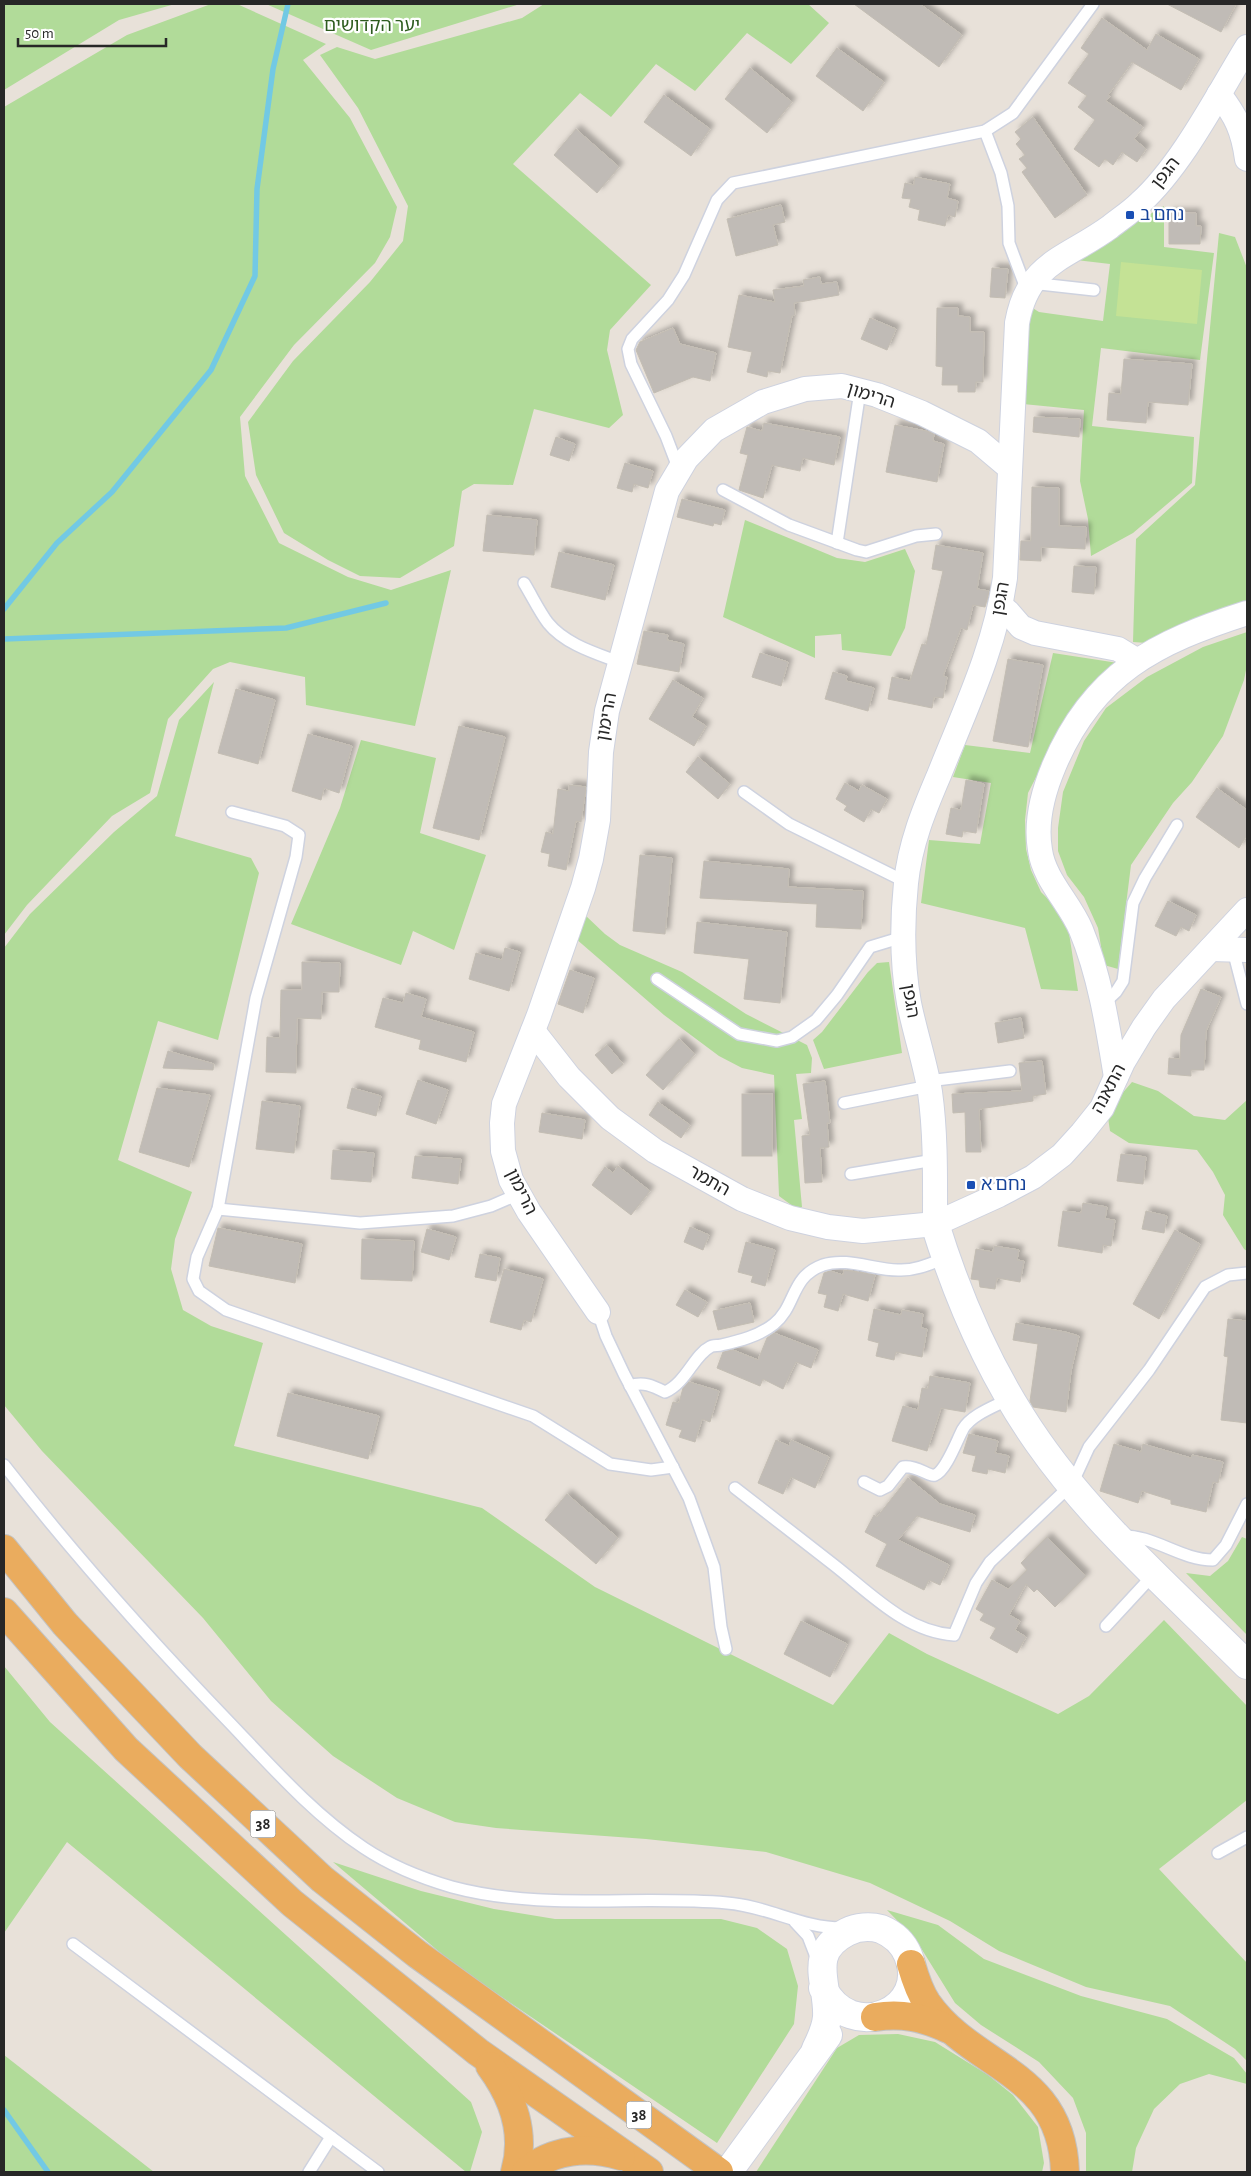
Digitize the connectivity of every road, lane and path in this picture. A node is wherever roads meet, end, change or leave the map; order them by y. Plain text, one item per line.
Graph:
1 (1093, 4) edge
2 (1247, 47) edge
3 (1219, 94) junction
4 (985, 130) junction
5 (1247, 159) edge
6 (1029, 287) junction
7 (1094, 290) dead end
8 (860, 391) junction
9 (1010, 468) junction
10 (679, 470) junction
11 (723, 490) dead end
12 (936, 534) dead end
13 (836, 542) junction
14 (524, 582) dead end
15 (1001, 606) junction
16 (1247, 613) edge
17 (1136, 660) junction
18 (619, 662) junction
19 (744, 792) dead end
20 (232, 812) dead end
21 (1177, 825) dead end
22 (906, 882) junction
23 (1247, 910) edge
24 (904, 937) junction
25 (1230, 950) edge
26 (657, 979) dead end
27 (1247, 1004) edge
28 (1102, 1005) junction
29 (533, 1031) junction
30 (1010, 1071) dead end
31 (1116, 1077) junction
32 (928, 1084) junction
33 (844, 1102) dead end
34 (934, 1160) junction
35 (850, 1174) dead end
36 (519, 1194) junction
37 (218, 1209) junction
38 (935, 1224) junction
39 (945, 1258) junction
40 (1247, 1273) edge
41 (598, 1312) joint
42 (630, 1386) junction
43 (1010, 1398) junction
44 (4, 1465) edge
45 (673, 1467) junction
46 (864, 1482) dead end
47 (1072, 1484) junction
48 (735, 1488) dead end
49 (1247, 1504) edge
50 (1118, 1537) junction
51 (4, 1549) edge
52 (1155, 1573) junction
53 (4, 1612) edge
54 (1106, 1626) dead end
55 (726, 1649) dead end
56 (1247, 1666) edge
57 (1247, 1837) edge
58 (1218, 1853) dead end
59 (788, 1917) junction
60 (858, 1928) junction
61 (73, 1944) dead end
62 (911, 1964) junction
63 (822, 1981) junction
64 (871, 2018) junction
65 (965, 2040) junction
66 (816, 2049) junction
67 (478, 2052) junction
68 (330, 2137) junction
69 (640, 2166) edge
70 (309, 2172) edge
71 (378, 2172) edge
72 (515, 2172) edge
73 (526, 2172) edge
74 (718, 2172) edge
75 (728, 2172) edge
76 (1064, 2172) edge

1 - 4 lane
2 - 3 street, הגפן
3 - 5 street
3 - 6 street, הגפן
4 - 6 lane
4 - 10 lane
6 - 7 lane
6 - 9 street, הגפן
8 - 9 street, הרימון
8 - 10 street, הרימון
8 - 13 lane
9 - 15 street, הגפן
10 - 18 street, הרימון
11 - 13 lane
12 - 13 lane
14 - 18 lane
15 - 17 street
15 - 22 street, הגפן
16 - 17 street
17 - 28 street
18 - 29 street, הרימון
19 - 22 lane
20 - 37 lane
21 - 28 lane
22 - 24 street, הגפן
23 - 25 street, התאנה
24 - 26 lane
24 - 32 street, הגפן
25 - 27 lane
25 - 31 street, התאנה
28 - 31 street
29 - 36 street, הרימון
29 - 38 street, התמר
30 - 32 lane
31 - 38 street, התאנה
32 - 33 lane
32 - 34 street, הגפן
34 - 35 lane
34 - 38 street, הגפן
36 - 37 lane
36 - 41 street, הרימון
37 - 45 lane
38 - 39 main road
39 - 42 lane
39 - 43 main road
40 - 47 lane
41 - 42 lane
42 - 45 lane
43 - 46 lane
43 - 47 main road
44 - 59 lane
45 - 55 lane
47 - 48 lane
47 - 50 main road
49 - 50 lane
50 - 52 main road
51 - 74 highway, 38
52 - 54 lane
52 - 56 main road
53 - 67 highway, 38
57 - 58 lane
59 - 60 lane
59 - 63 lane
60 - 62 main road
60 - 63 main road
61 - 68 lane
62 - 64 main road
62 - 65 highway
63 - 64 main road
63 - 66 main road
64 - 65 highway
64 - 66 main road
65 - 76 highway
66 - 75 main road
67 - 69 highway, 38
67 - 72 highway
68 - 70 lane
68 - 71 lane
69 - 73 highway

